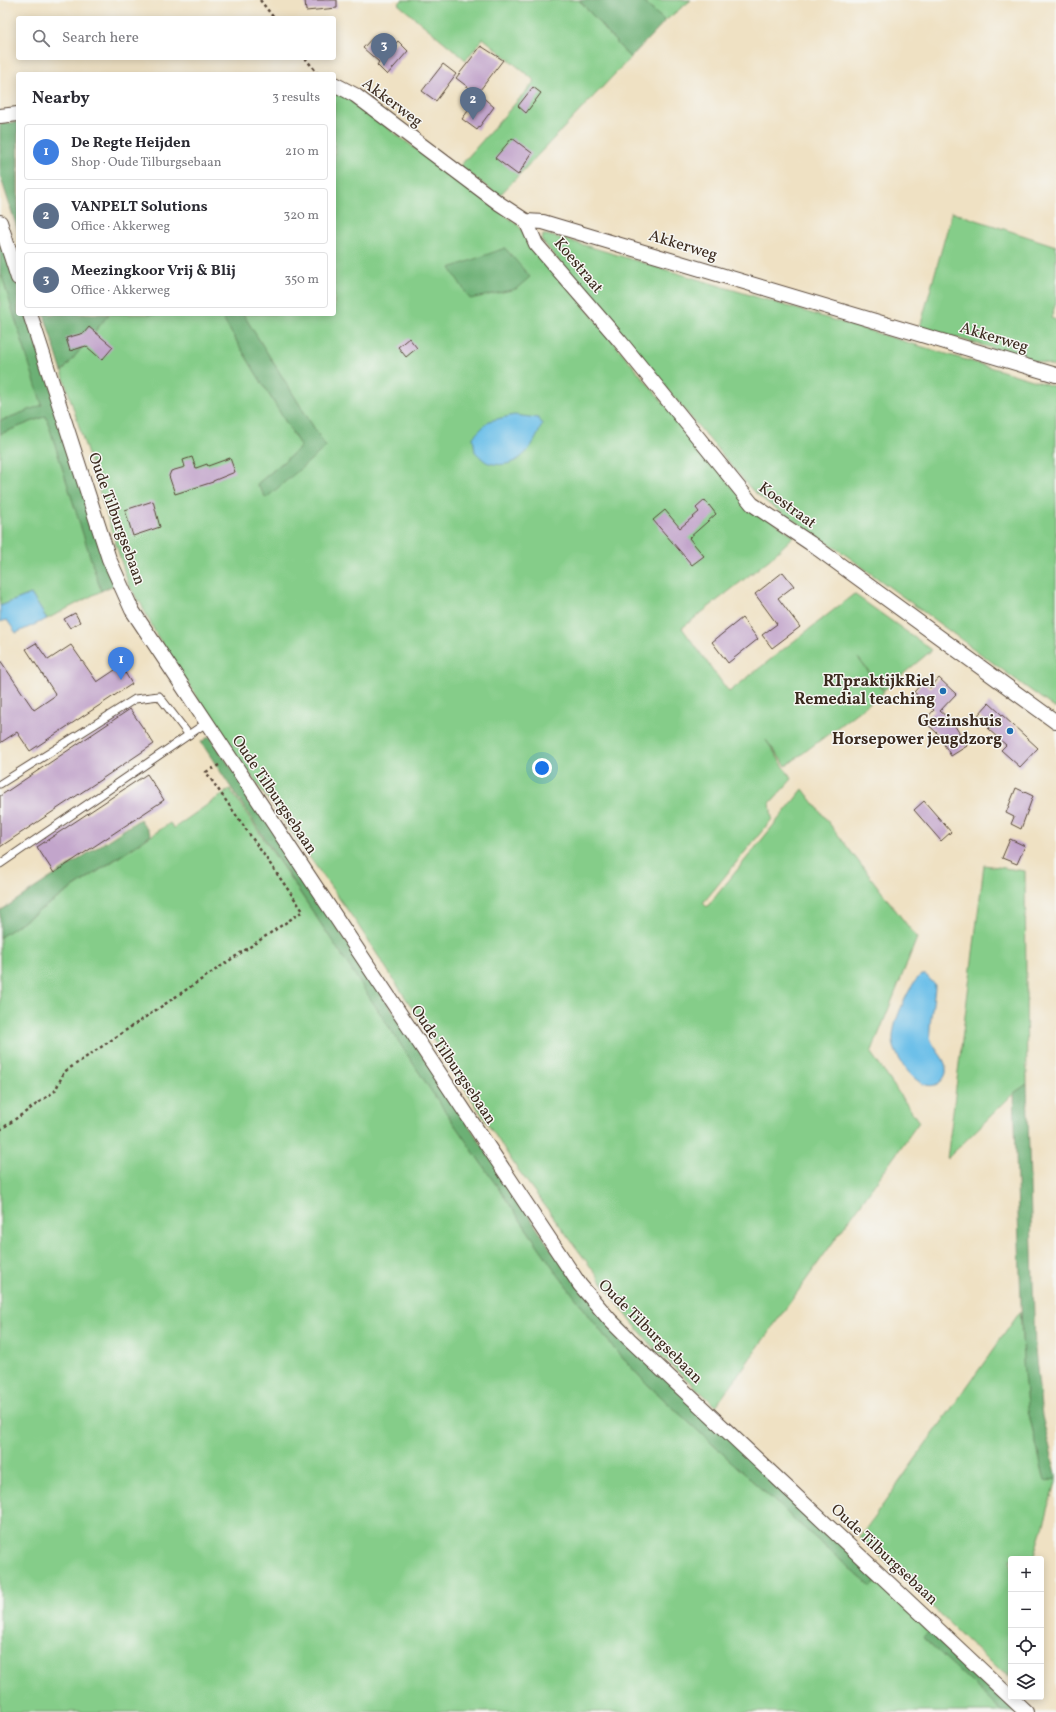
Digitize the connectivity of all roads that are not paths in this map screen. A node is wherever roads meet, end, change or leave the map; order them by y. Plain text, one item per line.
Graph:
1 (336, 85) edge
2 (16, 114) edge
3 (0, 116) edge
4 (526, 221) junction
5 (0, 222) edge
6 (16, 272) edge
7 (31, 316) edge
8 (1056, 375) edge
9 (1056, 722) edge
10 (206, 723) junction
11 (189, 735) junction
12 (0, 784) edge
13 (0, 864) edge
14 (1026, 1712) edge

1 - 4 street, Akkerweg
2 - 3 street
4 - 8 street, Akkerweg
4 - 9 street, Koestraat
5 - 6 street
7 - 10 street, Oude Tilburgsebaan
10 - 11 lane
10 - 14 street, Oude Tilburgsebaan
11 - 12 lane
11 - 13 lane

